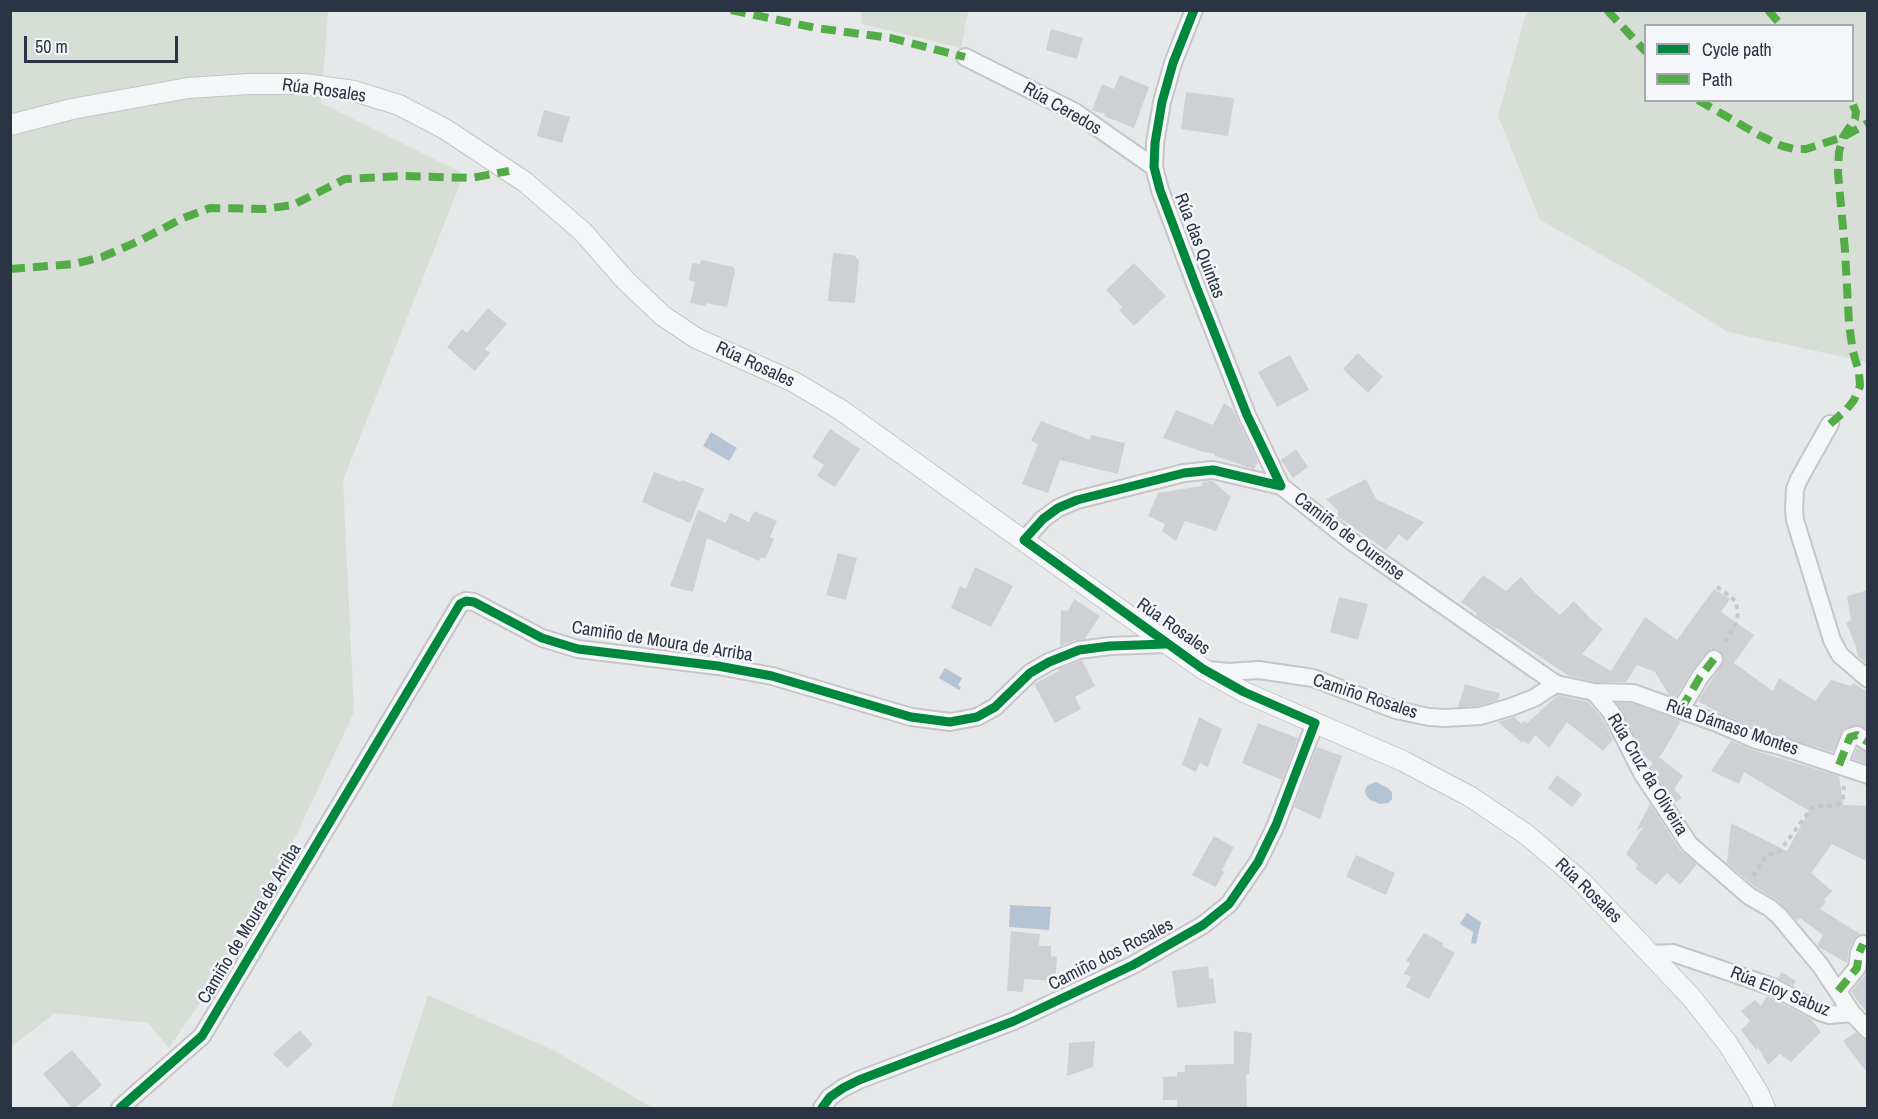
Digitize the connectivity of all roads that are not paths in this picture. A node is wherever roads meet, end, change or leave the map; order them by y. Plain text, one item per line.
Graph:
1 (1194, 10) edge
2 (965, 57) dead end
3 (10, 126) edge
4 (1154, 167) junction
5 (1830, 424) dead end
6 (1281, 486) junction
7 (1024, 540) junction
8 (1166, 644) junction
9 (1714, 659) road end
10 (1203, 669) junction
11 (1868, 679) edge
12 (1556, 684) junction
13 (1594, 692) junction
14 (1681, 709) junction
15 (1315, 723) junction
16 (1868, 742) edge
17 (1839, 765) junction
18 (1868, 775) edge
19 (1863, 944) dead end
20 (1651, 954) junction
21 (1838, 991) junction
22 (1852, 1013) junction
23 (1868, 1030) edge
24 (120, 1108) edge
25 (822, 1108) edge
26 (1765, 1108) edge

1 - 4 street, Rúa das Quintas
2 - 4 street, Rúa Ceredos
3 - 7 street, Rúa Rosales
4 - 6 street, Rúa das Quintas
5 - 11 street
6 - 7 street, Camiño de Ourense
6 - 12 street, Camiño de Ourense
7 - 8 street, Rúa Rosales
8 - 10 street, Rúa Rosales
8 - 24 street, Camiño de Moura de Arriba
9 - 14 street
10 - 12 street, Camiño Rosales
10 - 15 street, Rúa Rosales
12 - 13 street
13 - 14 street, Rúa Dámaso Montes
13 - 21 street, Rúa Cruz da Oliveira
14 - 17 street, Rúa Dámaso Montes
15 - 20 street, Rúa Rosales
15 - 25 street, Camiño dos Rosales
16 - 17 street
17 - 18 street, Rúa Dámaso Montes
19 - 21 street
20 - 22 street, Rúa Eloy Sabuz
20 - 26 street, Rúa Rosales
21 - 22 street, Rúa Cruz da Oliveira
22 - 23 street, Rúa Eloy Sabuz

